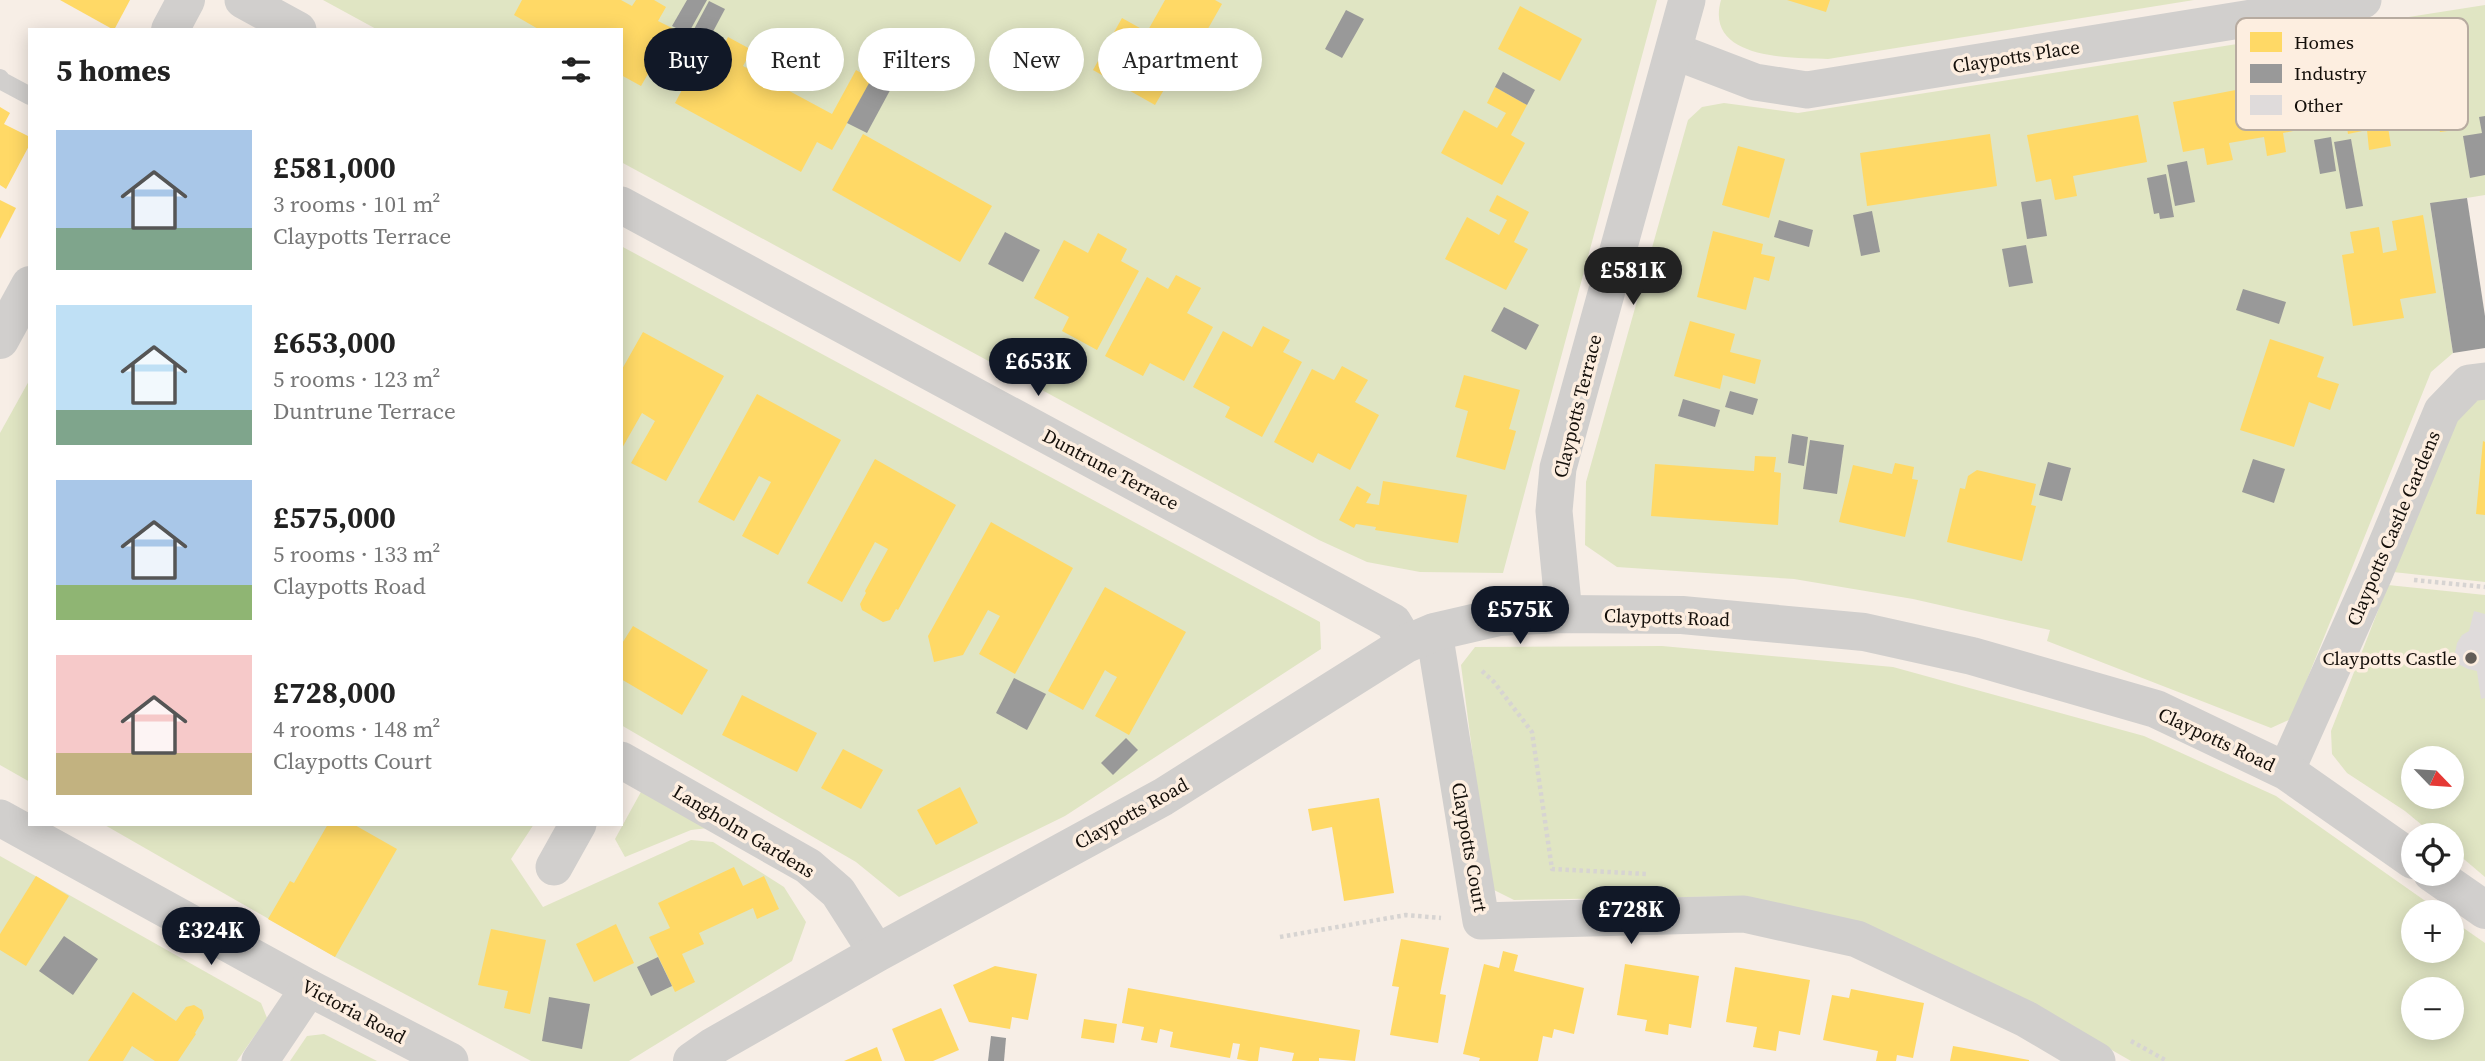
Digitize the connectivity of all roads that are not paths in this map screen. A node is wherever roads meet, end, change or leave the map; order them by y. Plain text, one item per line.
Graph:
1 (186, 0) edge
2 (243, 0) edge
3 (1687, 0) edge
4 (2363, 0) edge
5 (2252, 18) edge
6 (2236, 21) edge
7 (171, 28) edge
8 (294, 28) edge
9 (1674, 51) junction
10 (0, 78) edge
11 (28, 95) edge
12 (623, 206) edge
13 (28, 289) edge
14 (0, 340) edge
15 (2485, 382) edge
16 (1564, 614) junction
17 (1420, 638) junction
18 (623, 761) edge
19 (2286, 771) junction
20 (0, 818) edge
21 (577, 826) edge
22 (2401, 852) edge
23 (554, 867) dead end
24 (2451, 886) edge
25 (2485, 910) edge
26 (877, 953) junction
27 (309, 988) junction
28 (260, 1061) edge
29 (450, 1061) edge
30 (692, 1061) edge
31 (2097, 1061) edge

1 - 7 main road
2 - 8 street
3 - 9 street, Claypotts Terrace
4 - 5 street, Claypotts Place
6 - 9 street, Claypotts Place
9 - 16 street, Claypotts Terrace
10 - 11 lane
12 - 17 street, Duntrune Terrace
13 - 14 main road
15 - 19 street, Claypotts Castle Gardens
16 - 17 main road, Claypotts Road
16 - 19 main road, Claypotts Road
17 - 26 main road, Claypotts Road
17 - 31 street, Claypotts Court
18 - 26 street, Langholm Gardens
19 - 22 main road, Claypotts Road
20 - 27 street, Victoria Road
21 - 23 street
24 - 25 main road
26 - 30 main road, Claypotts Road
27 - 28 street
27 - 29 street, Victoria Road

